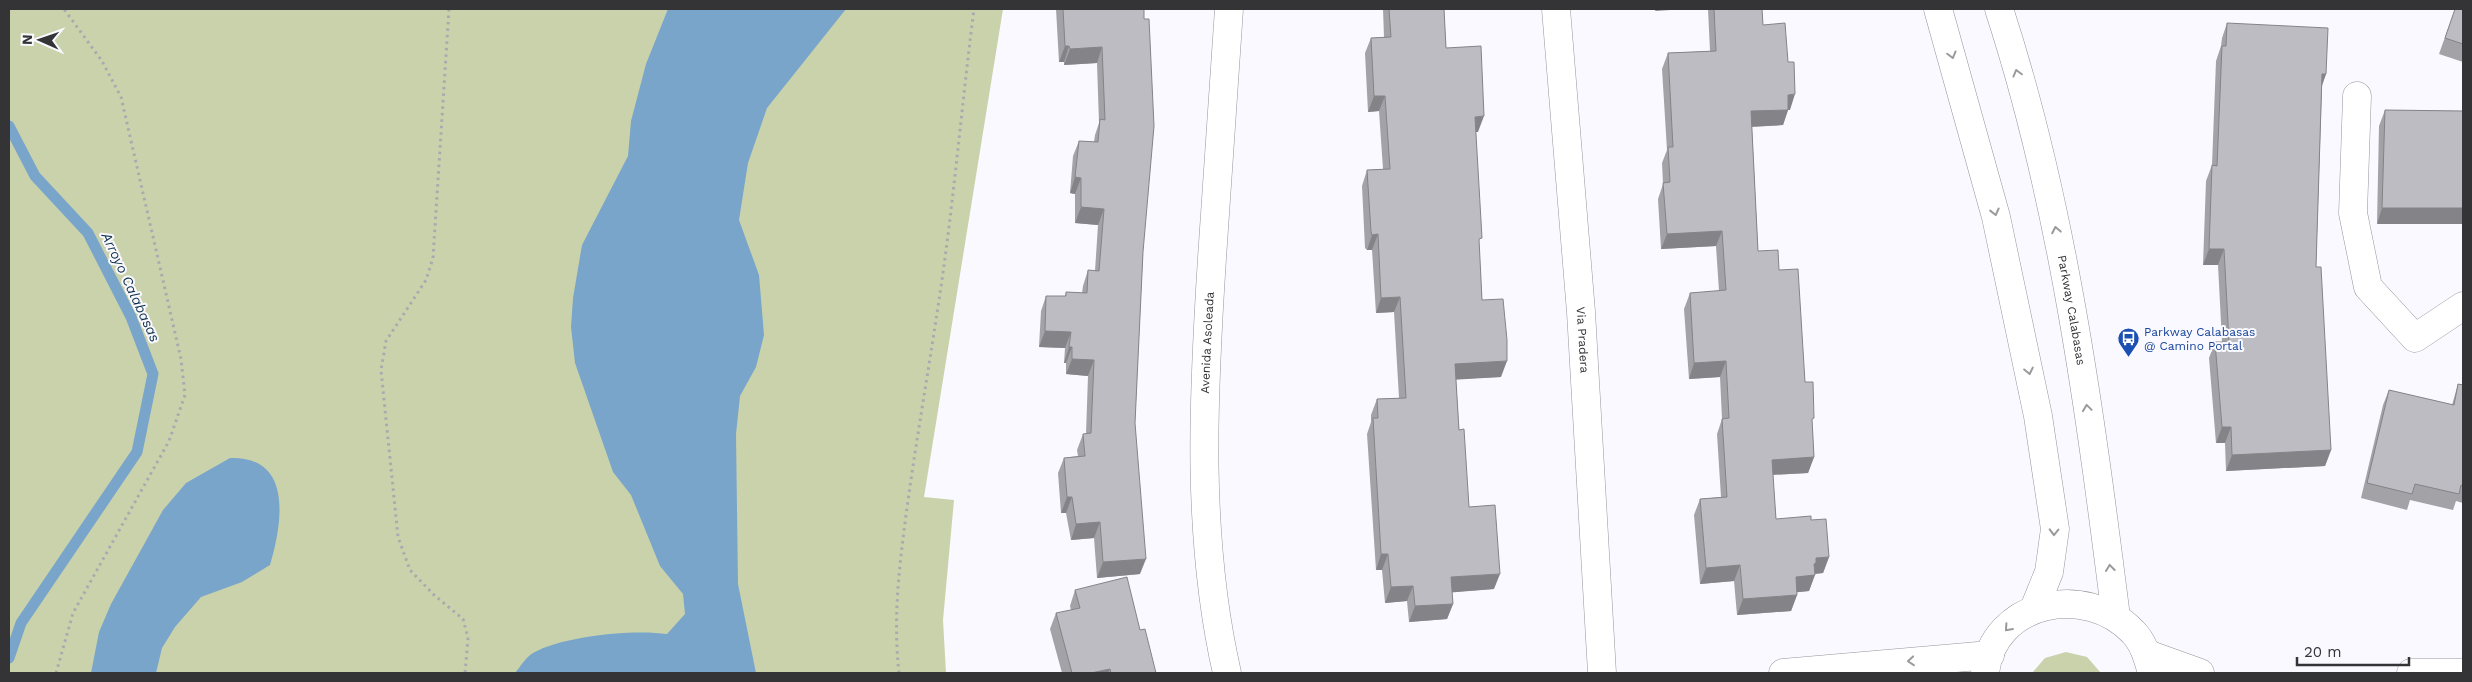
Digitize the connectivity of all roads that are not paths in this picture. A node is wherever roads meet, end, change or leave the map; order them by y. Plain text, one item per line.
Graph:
1 (1229, 9) edge
2 (1556, 9) edge
3 (1938, 9) edge
4 (1998, 9) edge
5 (2357, 96) dead end
6 (2463, 306) edge
7 (2034, 609) junction
8 (2116, 617) junction
9 (2149, 663) edge
10 (1988, 664) edge
11 (1851, 670) edge
12 (1227, 673) edge
13 (1602, 673) edge
14 (1783, 673) edge
15 (2200, 673) edge
16 (2411, 673) edge
17 (2463, 673) edge

1 - 12 street, Avenida Asoleada
2 - 13 street, Via Pradera
3 -> 7 street
8 -> 4 street, Parkway Calabasas
5 - 6 street
7 - 8 street
7 -> 10 street
8 - 9 street
9 - 15 street
10 -> 11 street
11 - 14 street
16 - 17 street

